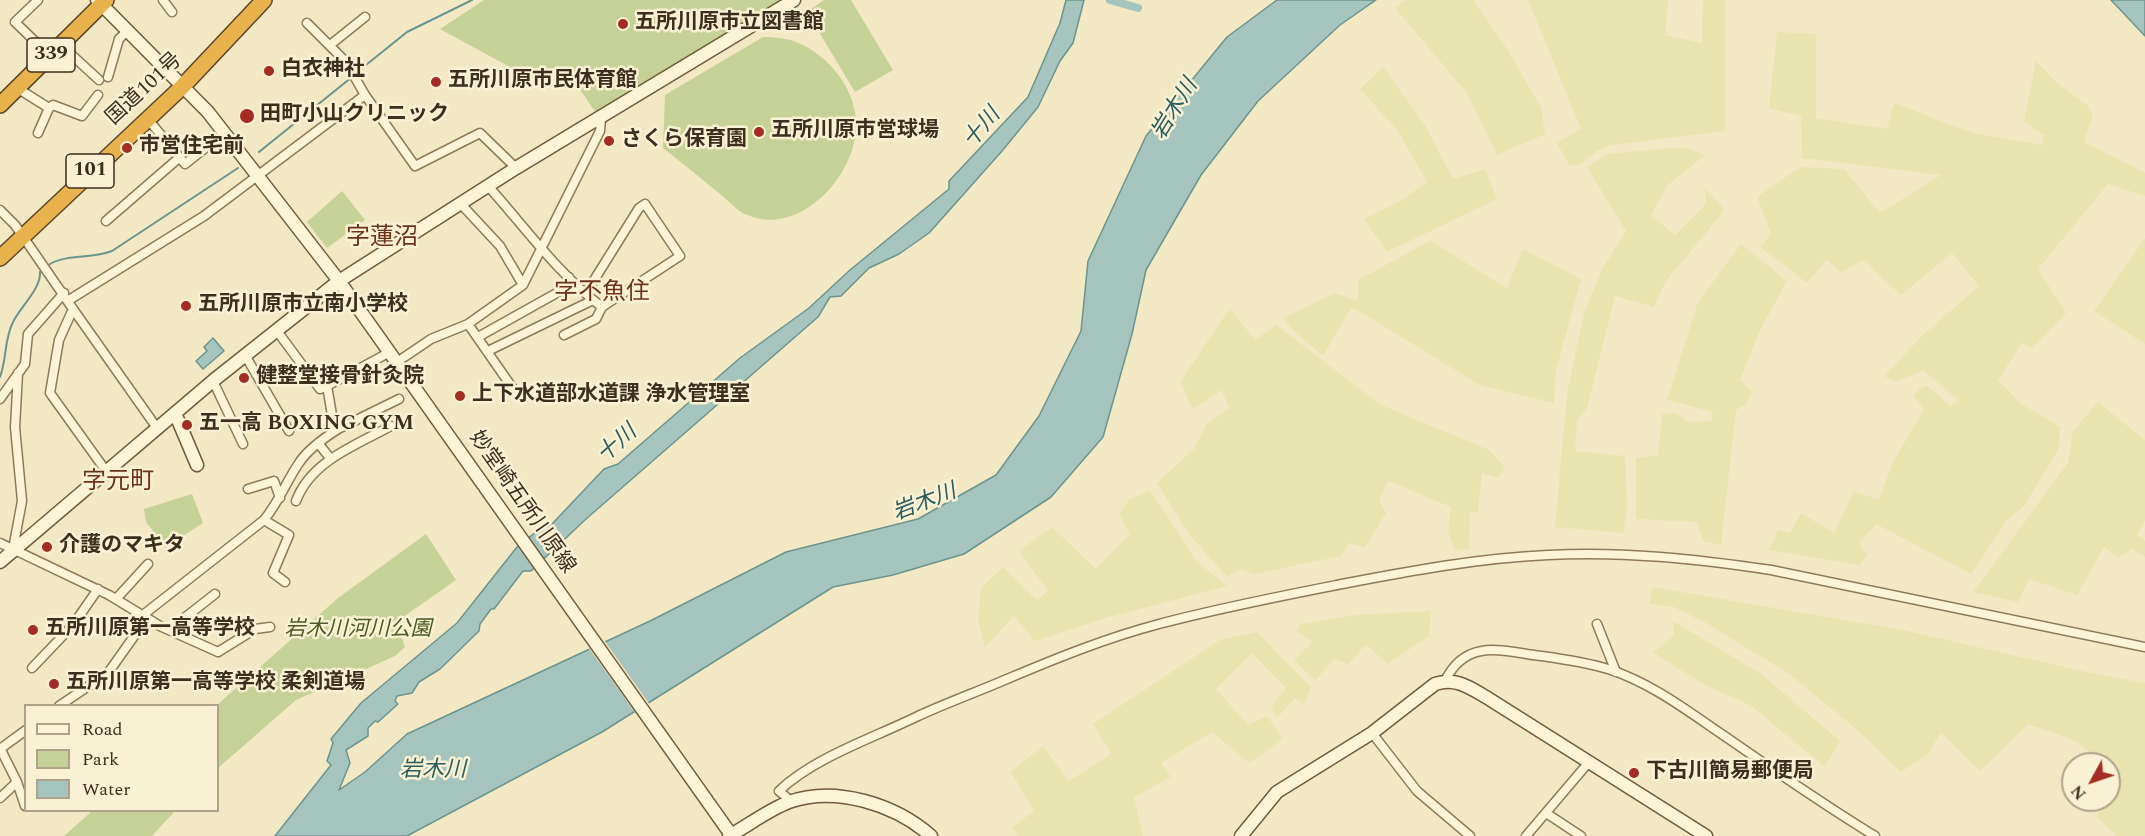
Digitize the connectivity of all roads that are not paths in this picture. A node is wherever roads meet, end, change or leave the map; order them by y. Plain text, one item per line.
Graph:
1 (38, 0) edge
2 (163, 0) edge
3 (794, 0) edge
4 (102, 2) edge
5 (259, 2) edge
6 (172, 12) dead end
7 (365, 17) dead end
8 (308, 23) dead end
9 (127, 31) junction
10 (330, 45) junction
11 (55, 50) junction
12 (182, 87) junction
13 (17, 88) junction
14 (364, 95) junction
15 (98, 96) dead end
16 (0, 105) edge
17 (49, 108) junction
18 (147, 118) junction
19 (601, 118) junction
20 (38, 133) dead end
21 (224, 133) junction
22 (180, 157) junction
23 (516, 168) junction
24 (259, 176) junction
25 (488, 186) junction
26 (460, 203) junction
27 (0, 210) edge
28 (106, 221) dead end
29 (22, 237) junction
30 (543, 247) junction
31 (0, 258) edge
32 (569, 277) junction
33 (339, 281) junction
34 (524, 285) junction
35 (590, 296) junction
36 (68, 301) junction
37 (602, 307) junction
38 (468, 324) junction
39 (277, 331) junction
40 (564, 335) dead end
41 (478, 337) junction
42 (488, 351) junction
43 (245, 355) junction
44 (394, 357) junction
45 (18, 374) junction
46 (213, 381) junction
47 (327, 386) junction
48 (516, 393) dead end
49 (0, 399) edge
50 (399, 399) dead end
51 (175, 413) junction
52 (391, 426) dead end
53 (157, 428) junction
54 (338, 429) junction
55 (289, 431) dead end
56 (318, 443) junction
57 (243, 444) dead end
58 (330, 458) junction
59 (197, 465) dead end
60 (106, 471) junction
61 (248, 489) dead end
62 (280, 498) junction
63 (296, 501) dead end
64 (264, 520) junction
65 (0, 543) edge
66 (13, 549) junction
67 (0, 562) edge
68 (148, 564) dead end
69 (285, 582) dead end
70 (98, 589) junction
71 (215, 594) dead end
72 (116, 599) junction
73 (145, 616) junction
74 (1597, 624) dead end
75 (270, 627) dead end
76 (169, 630) junction
77 (2145, 647) edge
78 (32, 668) dead end
79 (1616, 672) junction
80 (1445, 681) junction
81 (61, 704) edge
82 (24, 731) edge
83 (1372, 733) junction
84 (0, 748) edge
85 (1589, 762) junction
86 (17, 782) junction
87 (0, 798) edge
88 (791, 801) junction
89 (24, 803) edge
90 (1546, 813) junction
91 (730, 833) edge
92 (931, 836) edge
93 (1241, 836) edge
94 (1470, 836) edge
95 (1526, 836) edge
96 (1581, 836) edge
97 (1706, 836) edge
98 (1875, 836) edge

1 - 11 street
2 - 6 street
3 - 19 street
4 - 9 street, 妙堂崎五所川原線
4 - 11 highway, 339
5 - 12 highway, 国道101号 / 101
7 - 10 street
8 - 10 street
9 - 11 street
9 - 12 street, 妙堂崎五所川原線
10 - 14 street
11 - 13 highway, 339
12 - 18 highway, 国道101号 / 101
12 - 21 street, 妙堂崎五所川原線
13 - 16 highway, 339
13 - 17 street
14 - 23 street
14 - 24 street
15 - 17 street
17 - 20 street
18 - 22 street
18 - 29 highway, 国道101号 / 101
19 - 23 street
19 - 30 street
21 - 22 street
21 - 24 street, 妙堂崎五所川原線
22 - 28 street
23 - 25 street
24 - 33 street, 妙堂崎五所川原線
24 - 36 street
25 - 26 street
25 - 30 street
26 - 33 street
26 - 34 street
27 - 29 street
29 - 31 highway, 国道101号 / 101
29 - 36 street
30 - 32 street
30 - 34 street
32 - 35 street
32 - 41 street
33 - 39 street
33 - 44 street, 妙堂崎五所川原線
34 - 38 street
35 - 37 street
35 - 37 street
35 - 42 street
36 - 45 street
36 - 53 street
36 - 60 street
37 - 40 street
38 - 41 street
38 - 44 street
39 - 43 street
39 - 47 street
41 - 42 street
42 - 48 street
43 - 46 street
43 - 55 street
44 - 47 street
44 - 91 street, 妙堂崎五所川原線
45 - 49 street
45 - 66 street
46 - 51 street
46 - 57 street
47 - 54 street
50 - 54 street
51 - 53 street
51 - 59 street
52 - 58 street
53 - 60 street
54 - 56 street
56 - 58 street
56 - 62 street
58 - 63 street
60 - 66 street
61 - 62 street
62 - 64 street
64 - 69 street
64 - 73 street
65 - 66 street
66 - 67 street
66 - 70 street
68 - 72 street
70 - 72 street
70 - 78 street
71 - 76 street
72 - 73 street
73 - 76 street
73 - 81 street
74 - 79 street
75 - 76 street
77 - 88 street
79 - 80 street
79 - 98 street
80 - 83 street
80 - 85 street
82 - 84 street
83 - 93 street
83 - 94 street
84 - 86 street
85 - 90 street
85 - 97 street
86 - 87 street
86 - 89 street
88 - 91 street
88 - 92 street
90 - 95 street
90 - 96 street

